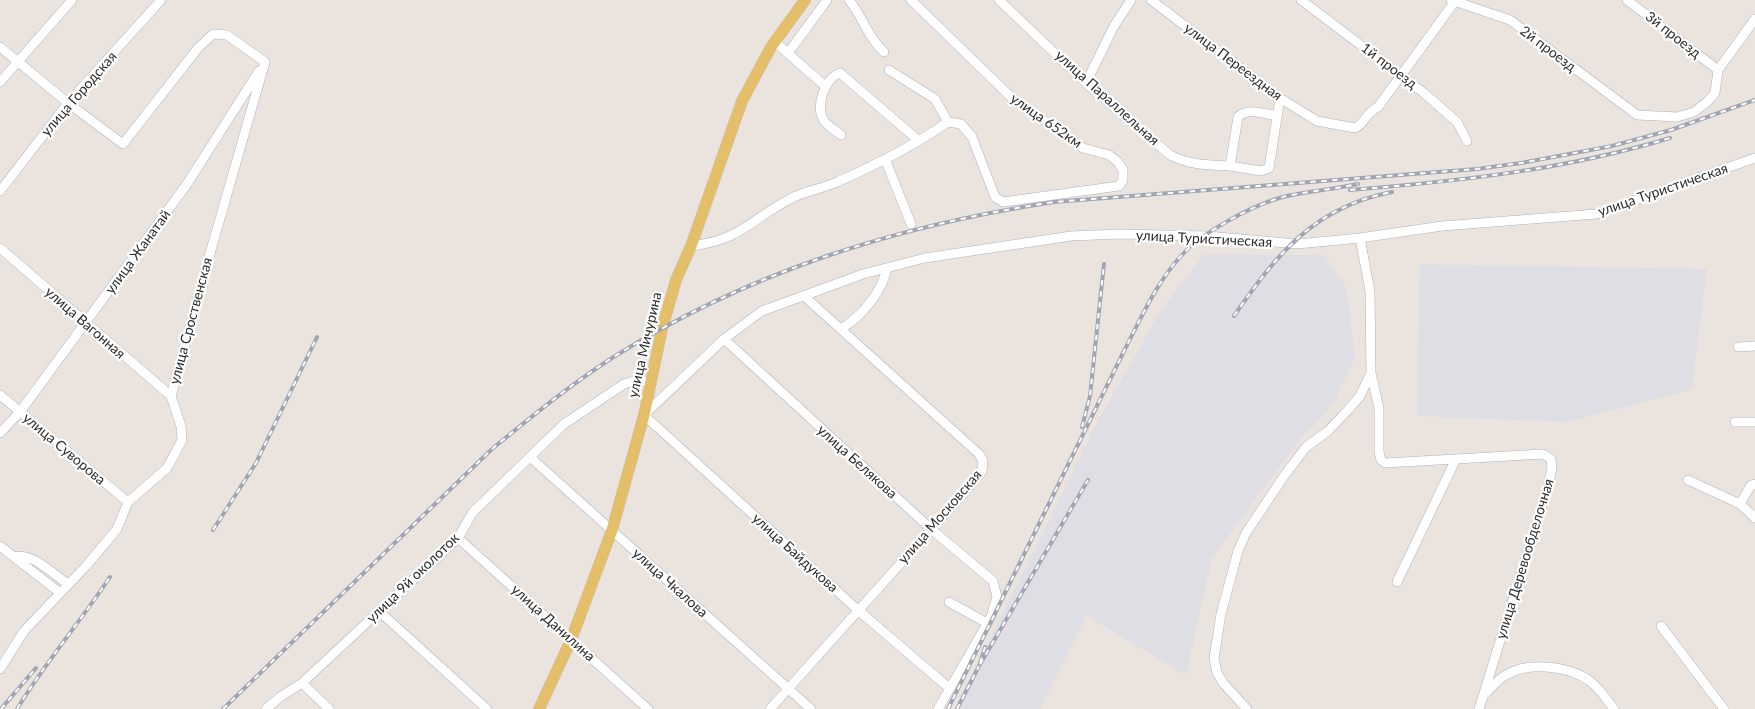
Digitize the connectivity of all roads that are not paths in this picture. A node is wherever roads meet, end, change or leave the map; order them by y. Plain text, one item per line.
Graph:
1 (58, 0) edge
2 (161, 0) edge
3 (805, 0) edge
4 (827, 0) edge
5 (849, 0) edge
6 (911, 0) edge
7 (999, 0) edge
8 (1131, 0) edge
9 (1151, 0) edge
10 (1301, 0) edge
11 (1627, 0) edge
12 (1454, 1) edge
13 (69, 3) edge
14 (1755, 19) edge
15 (775, 42) junction
16 (0, 47) edge
17 (884, 52) dead end
18 (788, 53) junction
19 (18, 62) junction
20 (265, 62) junction
21 (889, 70) dead end
22 (1718, 70) junction
23 (1402, 76) junction
24 (0, 82) edge
25 (1086, 83) junction
26 (825, 86) junction
27 (1280, 98) junction
28 (68, 103) junction
29 (1277, 116) junction
30 (948, 122) junction
31 (840, 135) dead end
32 (919, 141) junction
33 (1467, 141) dead end
34 (1755, 158) edge
35 (885, 159) junction
36 (1230, 166) junction
37 (0, 191) edge
38 (911, 224) dead end
39 (1360, 238) junction
40 (691, 246) junction
41 (0, 248) edge
42 (887, 268) junction
43 (804, 296) junction
44 (85, 323) junction
45 (841, 329) junction
46 (724, 339) junction
47 (1755, 346) edge
48 (1738, 347) dead end
49 (1371, 373) junction
50 (652, 382) junction
51 (0, 395) edge
52 (171, 396) junction
53 (20, 412) junction
54 (644, 415) junction
55 (1734, 422) dead end
56 (1755, 422) edge
57 (0, 433) edge
58 (530, 457) junction
59 (1456, 459) junction
60 (1688, 480) dead end
61 (1755, 484) edge
62 (128, 502) junction
63 (1740, 504) junction
64 (1755, 518) edge
65 (931, 529) junction
66 (612, 530) junction
67 (458, 538) junction
68 (0, 546) edge
69 (14, 557) junction
70 (1397, 582) dead end
71 (68, 584) junction
72 (60, 592) junction
73 (949, 602) dead end
74 (859, 611) junction
75 (380, 612) junction
76 (987, 623) junction
77 (1661, 626) dead end
78 (571, 640) junction
79 (0, 669) edge
80 (302, 683) junction
81 (788, 688) junction
82 (949, 688) junction
83 (1485, 695) junction
84 (266, 709) edge
85 (329, 709) edge
86 (487, 709) edge
87 (538, 709) edge
88 (648, 709) edge
89 (770, 709) edge
90 (811, 709) edge
91 (938, 709) edge
92 (1247, 709) edge
93 (1479, 709) edge
94 (1614, 709) edge
95 (1724, 709) edge

1 - 13 street
2 - 28 street, улица Городская
3 - 15 main road, улица Мичурина
4 - 18 street
5 - 17 street
6 - 30 street, улица 652км
7 - 25 street, улица Параллельная
8 - 25 street
9 - 27 street, улица Переездная
10 - 23 street, 1й проезд
11 - 22 street, 3й проезд
12 - 22 street, 2й проезд
12 - 23 street
13 - 19 street
14 - 22 street
15 - 18 street
15 - 40 main road, улица Мичурина
16 - 19 street
18 - 26 street
19 - 24 street
19 - 28 street
20 - 28 street
20 - 44 street, улица Жанатай
20 - 52 street, улица Сроственская
21 - 30 street
23 - 27 street, улица Переездная
23 - 33 street, 1й проезд
25 - 36 street, улица Параллельная
26 - 31 street
26 - 32 street
27 - 29 street
28 - 37 street, улица Городская
29 - 36 street
29 - 36 street, улица Параллельная
30 - 32 street
32 - 35 street
34 - 39 street, улица Туристическая
35 - 38 street
35 - 40 street
39 - 42 street, улица Туристическая
39 - 49 street
40 - 50 main road, улица Мичурина
41 - 44 street, улица Вагонная
42 - 43 street, улица Туристическая
42 - 45 street
43 - 45 street, улица Московская
43 - 46 street, улица Туристическая
44 - 52 street, улица Вагонная
44 - 53 street, улица Жанатай
45 - 65 street, улица Московская
46 - 54 street, улица Туристическая
46 - 65 street, улица Белякова
47 - 48 street
49 - 59 street
49 - 92 street
50 - 54 main road, улица Мичурина
50 - 58 street, улица 9й околоток
51 - 53 street, улица Суворова
52 - 62 street, улица Сроственская
53 - 57 street, улица Жанатай
53 - 62 street, улица Суворова
54 - 66 main road, улица Мичурина
54 - 74 street, улица Байдукова
55 - 56 street
58 - 66 street, улица Чкалова
58 - 67 street, улица 9й околоток
59 - 70 street
59 - 83 street, улица Деревообделочная
60 - 63 street
61 - 63 street
62 - 71 street, улица Сроственская
63 - 64 street
65 - 74 street, улица Московская
65 - 76 street, улица Белякова
66 - 78 main road, улица Мичурина
66 - 81 street, улица Чкалова
67 - 75 street, улица 9й околоток
67 - 78 street, улица Данилина
68 - 69 street
69 - 71 street
69 - 72 street
71 - 72 street, улица Сроственская
72 - 79 street, улица Сроственская
73 - 76 street
74 - 81 street, улица Московская
74 - 82 street, улица Байдукова
75 - 80 street, улица 9й околоток
75 - 86 street
76 - 82 street
77 - 95 street
78 - 87 main road, улица Мичурина
78 - 88 street, улица Данилина
80 - 84 street, улица 9й околоток
80 - 85 street
81 - 89 street, улица Московская
81 - 90 street, улица Чкалова
82 - 91 street
83 - 93 street, улица Деревообделочная
83 - 94 street

